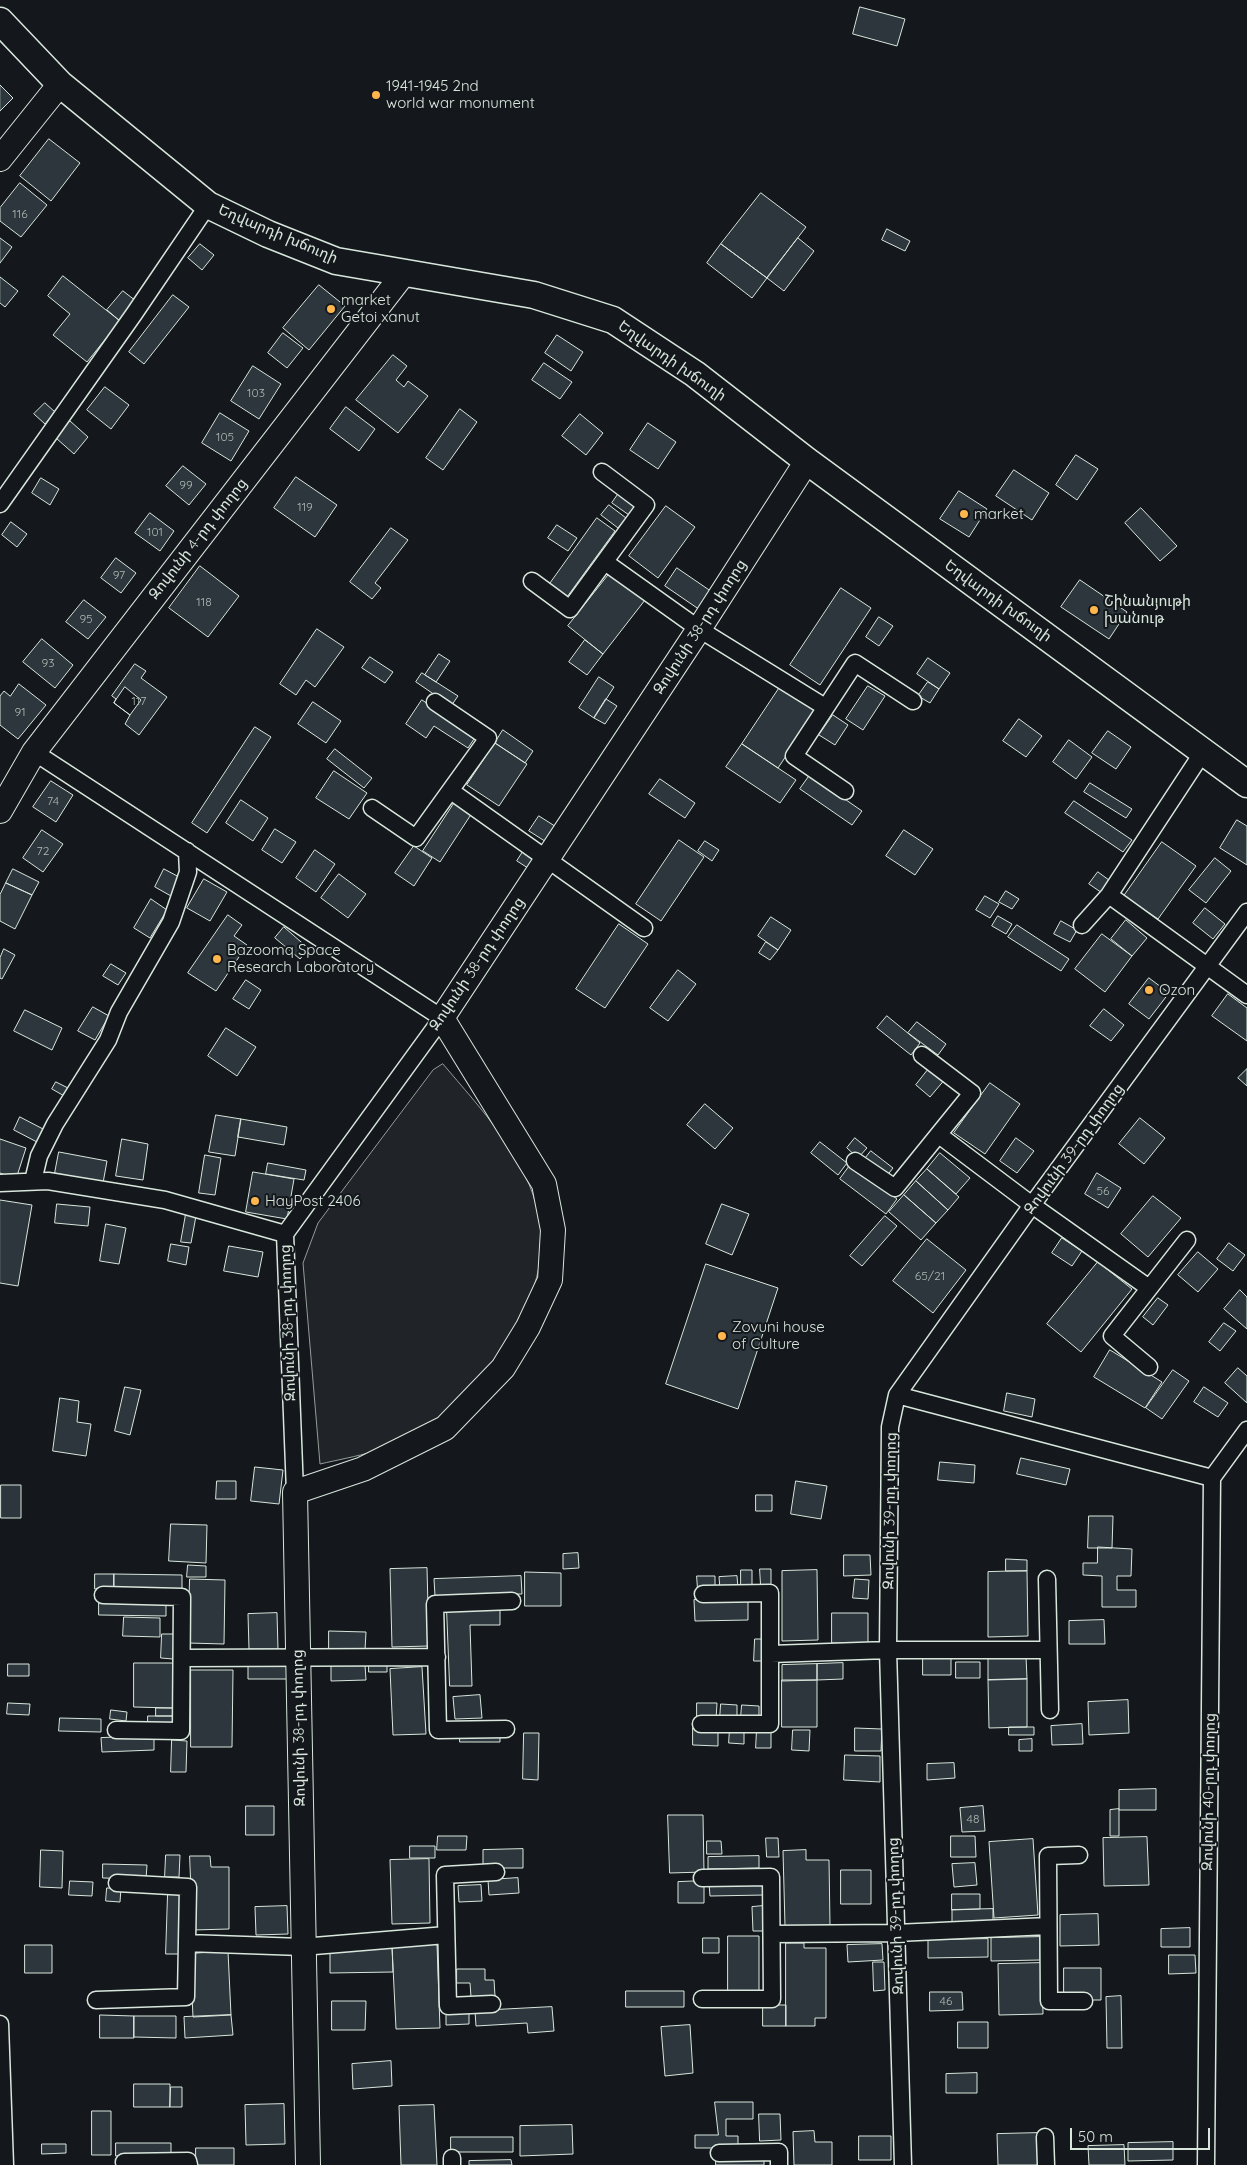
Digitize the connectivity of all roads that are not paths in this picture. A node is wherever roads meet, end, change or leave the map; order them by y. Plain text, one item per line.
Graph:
1 (0, 21) edge
2 (60, 84) junction
3 (0, 159) edge
4 (208, 205) junction
5 (404, 273) junction
6 (807, 461) junction
7 (602, 472) dead end
8 (0, 504) edge
9 (605, 562) junction
10 (532, 581) dead end
11 (699, 629) junction
12 (435, 702) dead end
13 (913, 702) dead end
14 (825, 707) junction
15 (34, 752) junction
16 (1203, 752) junction
17 (1247, 784) edge
18 (451, 791) junction
19 (846, 791) dead end
20 (372, 808) dead end
21 (0, 811) edge
22 (186, 851) junction
23 (547, 859) junction
24 (1109, 895) junction
25 (1247, 912) edge
26 (1082, 925) dead end
27 (644, 928) dead end
28 (1208, 967) junction
29 (1247, 995) edge
30 (442, 1018) junction
31 (922, 1055) dead end
32 (939, 1135) junction
33 (855, 1161) dead end
34 (33, 1182) junction
35 (0, 1184) edge
36 (1032, 1205) junction
37 (285, 1234) junction
38 (1187, 1240) dead end
39 (1149, 1288) junction
40 (1149, 1367) dead end
41 (898, 1395) junction
42 (1247, 1430) edge
43 (1212, 1478) junction
44 (295, 1492) junction
45 (1047, 1579) dead end
46 (703, 1594) dead end
47 (103, 1595) dead end
48 (512, 1601) dead end
49 (888, 1650) junction
50 (1048, 1650) junction
51 (771, 1654) junction
52 (437, 1656) junction
53 (182, 1658) junction
54 (298, 1658) junction
55 (1050, 1710) dead end
56 (701, 1724) dead end
57 (506, 1729) dead end
58 (116, 1730) dead end
59 (1079, 1854) dead end
60 (496, 1872) dead end
61 (702, 1878) dead end
62 (117, 1883) dead end
63 (1048, 1926) junction
64 (896, 1933) junction
65 (772, 1934) junction
66 (446, 1935) junction
67 (187, 1943) junction
68 (302, 1947) junction
69 (702, 1999) dead end
70 (96, 2000) dead end
71 (1084, 2001) dead end
72 (492, 2004) dead end
73 (0, 2024) edge
74 (1045, 2137) dead end
75 (720, 2153) dead end
76 (124, 2162) dead end
77 (5, 2165) edge
78 (189, 2165) edge
79 (308, 2165) edge
80 (779, 2165) edge
81 (903, 2165) edge
82 (1046, 2165) edge
83 (1206, 2165) edge

1 - 2 main road, Եղվարդի խճուղի
2 - 3 street
2 - 4 main road, Եղվարդի խճուղի
4 - 5 main road, Եղվարդի խճուղի
4 - 8 street
5 - 6 main road, Եղվարդի խճուղի
5 - 15 street, Զովունի 4-րդ փողոց
6 - 11 street, Զովունի 38-րդ փողոց
6 - 16 main road, Եղվարդի խճուղի
7 - 9 street
9 - 10 street
9 - 11 street
11 - 14 street
11 - 23 street, Զովունի 38-րդ փողոց
12 - 18 street
13 - 14 street
14 - 19 street
15 - 21 street, Զովունի 4-րդ փողոց
15 - 22 street
16 - 17 main road, Եղվարդի խճուղի
16 - 24 street
18 - 20 street
18 - 23 street
22 - 30 street
22 - 34 street
23 - 27 street
23 - 30 street, Զովունի 38-րդ փողոց
24 - 26 street
24 - 28 street
25 - 28 street, Զովունի 39-րդ փողոց
28 - 29 street
28 - 36 street, Զովունի 39-րդ փողոց
30 - 37 street, Զովունի 38-րդ փողոց
30 - 44 street
31 - 32 street
32 - 33 street
32 - 36 street
34 - 35 street
34 - 37 street
36 - 39 street
36 - 41 street, Զովունի 39-րդ փողոց
37 - 44 street, Զովունի 38-րդ փողոց
38 - 39 street
39 - 40 street
41 - 43 street
41 - 49 street, Զովունի 39-րդ փողոց
42 - 43 street
43 - 83 street, Զովունի 40-րդ փողոց
44 - 54 street, Զովունի 38-րդ փողոց
45 - 50 street
46 - 51 street
47 - 53 street
48 - 52 street
49 - 50 street
49 - 51 street
49 - 64 street, Զովունի 39-րդ փողոց
50 - 55 street
51 - 56 street
52 - 54 street
52 - 57 street
53 - 54 street
53 - 58 street
54 - 68 street, Զովունի 38-րդ փողոց
59 - 63 street
60 - 66 street
61 - 65 street
62 - 67 street
63 - 64 street
63 - 71 street
64 - 65 street
64 - 81 street, Զովունի 39-րդ փողոց
65 - 69 street
66 - 68 street
66 - 72 street
67 - 68 street
67 - 70 street
68 - 79 street, Զովունի 38-րդ փողոց
73 - 77 street
74 - 82 street
75 - 80 street
76 - 78 street

